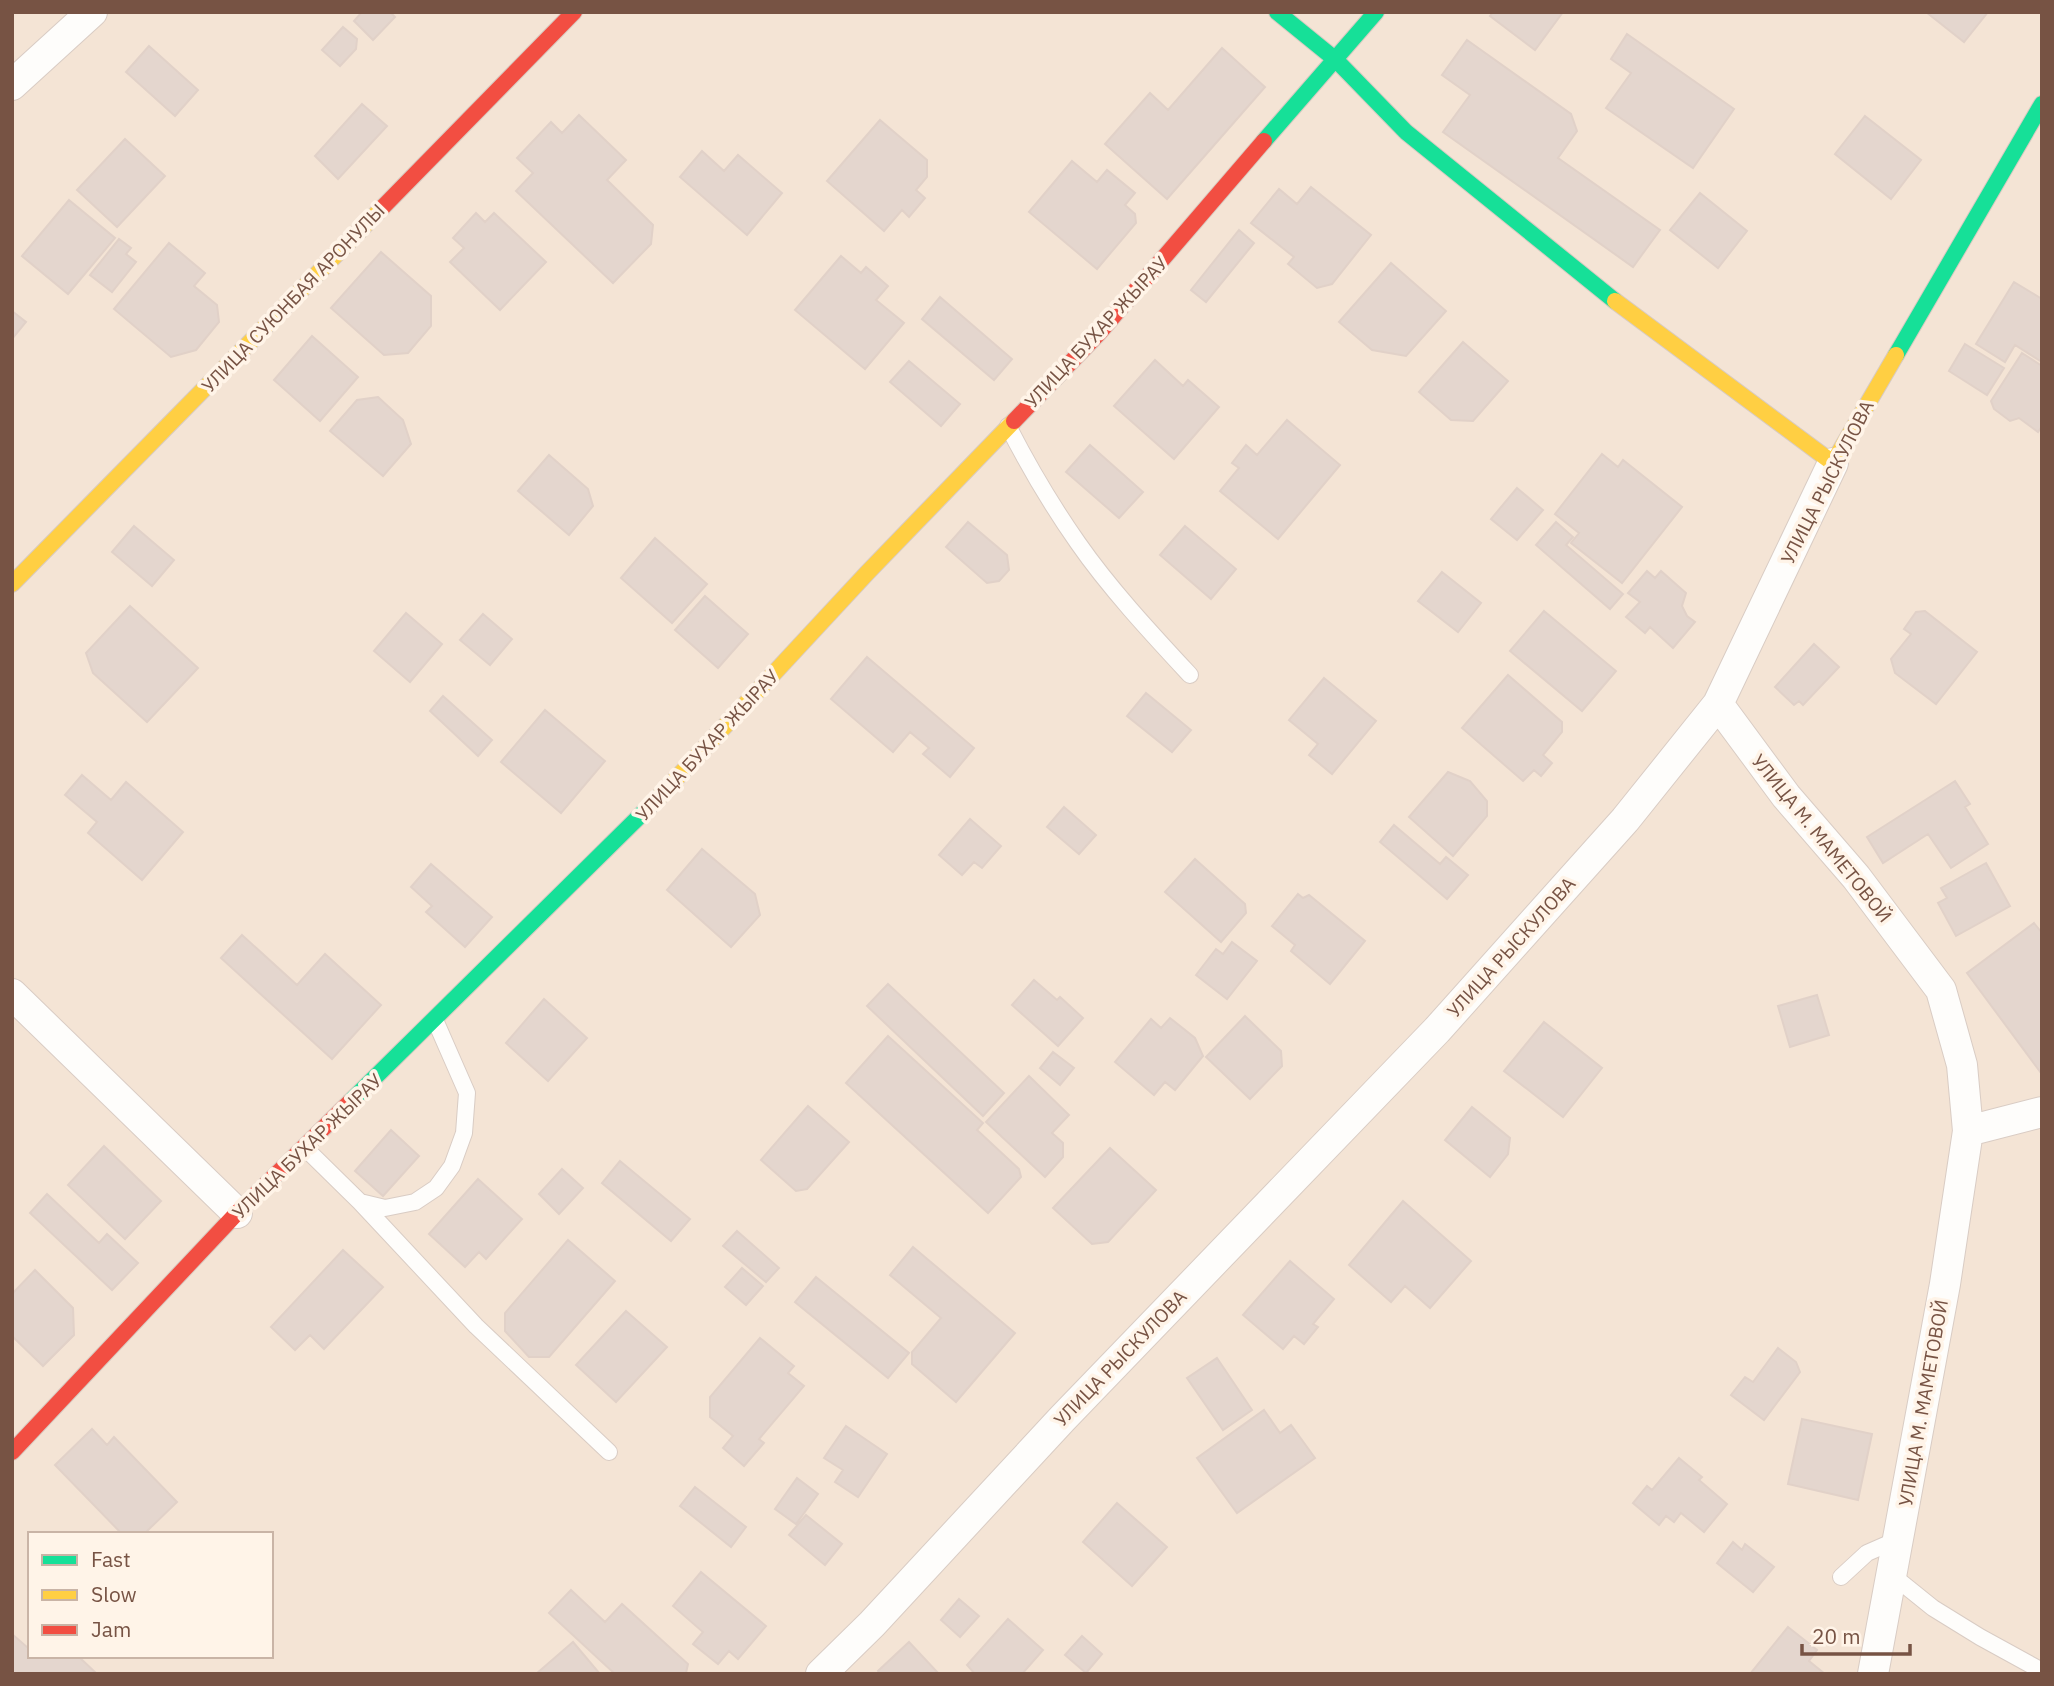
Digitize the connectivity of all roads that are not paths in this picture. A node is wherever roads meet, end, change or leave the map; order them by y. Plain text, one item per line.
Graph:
1 (92, 12) edge
2 (574, 12) edge
3 (1277, 12) edge
4 (1376, 12) edge
5 (1336, 60) junction
6 (12, 85) edge
7 (2042, 104) edge
8 (1009, 426) junction
9 (1833, 463) junction
10 (12, 584) edge
11 (1190, 675) dead end
12 (1718, 704) junction
13 (12, 994) edge
14 (435, 1020) junction
15 (2039, 1117) edge
16 (1968, 1131) junction
17 (304, 1148) junction
18 (360, 1202) junction
19 (237, 1213) junction
20 (12, 1452) edge
21 (609, 1452) dead end
22 (1899, 1539) junction
23 (1892, 1575) junction
24 (1842, 1577) dead end
25 (2042, 1671) edge
26 (821, 1674) edge
27 (1873, 1674) edge

1 - 6 street
2 - 10 street, УЛИЦА СУЮНБАЯ АРОНУЛЫ
3 - 5 street
4 - 5 street, УЛИЦА БУХАР ЖЫРАУ
5 - 8 street, УЛИЦА БУХАР ЖЫРАУ
5 - 9 street
7 - 9 street, УЛИЦА РЫСКУЛОВА
8 - 11 lane
8 - 14 street, УЛИЦА БУХАР ЖЫРАУ
9 - 12 street, УЛИЦА РЫСКУЛОВА
12 - 16 street, УЛИЦА М. МАМЕТОВОЙ
12 - 26 street, УЛИЦА РЫСКУЛОВА
13 - 19 street
14 - 17 street, УЛИЦА БУХАР ЖЫРАУ
14 - 18 lane
15 - 16 street
16 - 22 street, УЛИЦА М. МАМЕТОВОЙ
17 - 18 lane
17 - 19 street, УЛИЦА БУХАР ЖЫРАУ
18 - 21 lane
19 - 20 street, УЛИЦА БУХАР ЖЫРАУ
22 - 23 street, УЛИЦА М. МАМЕТОВОЙ
22 - 24 lane
23 - 25 lane
23 - 27 street, УЛИЦА М. МАМЕТОВОЙ

